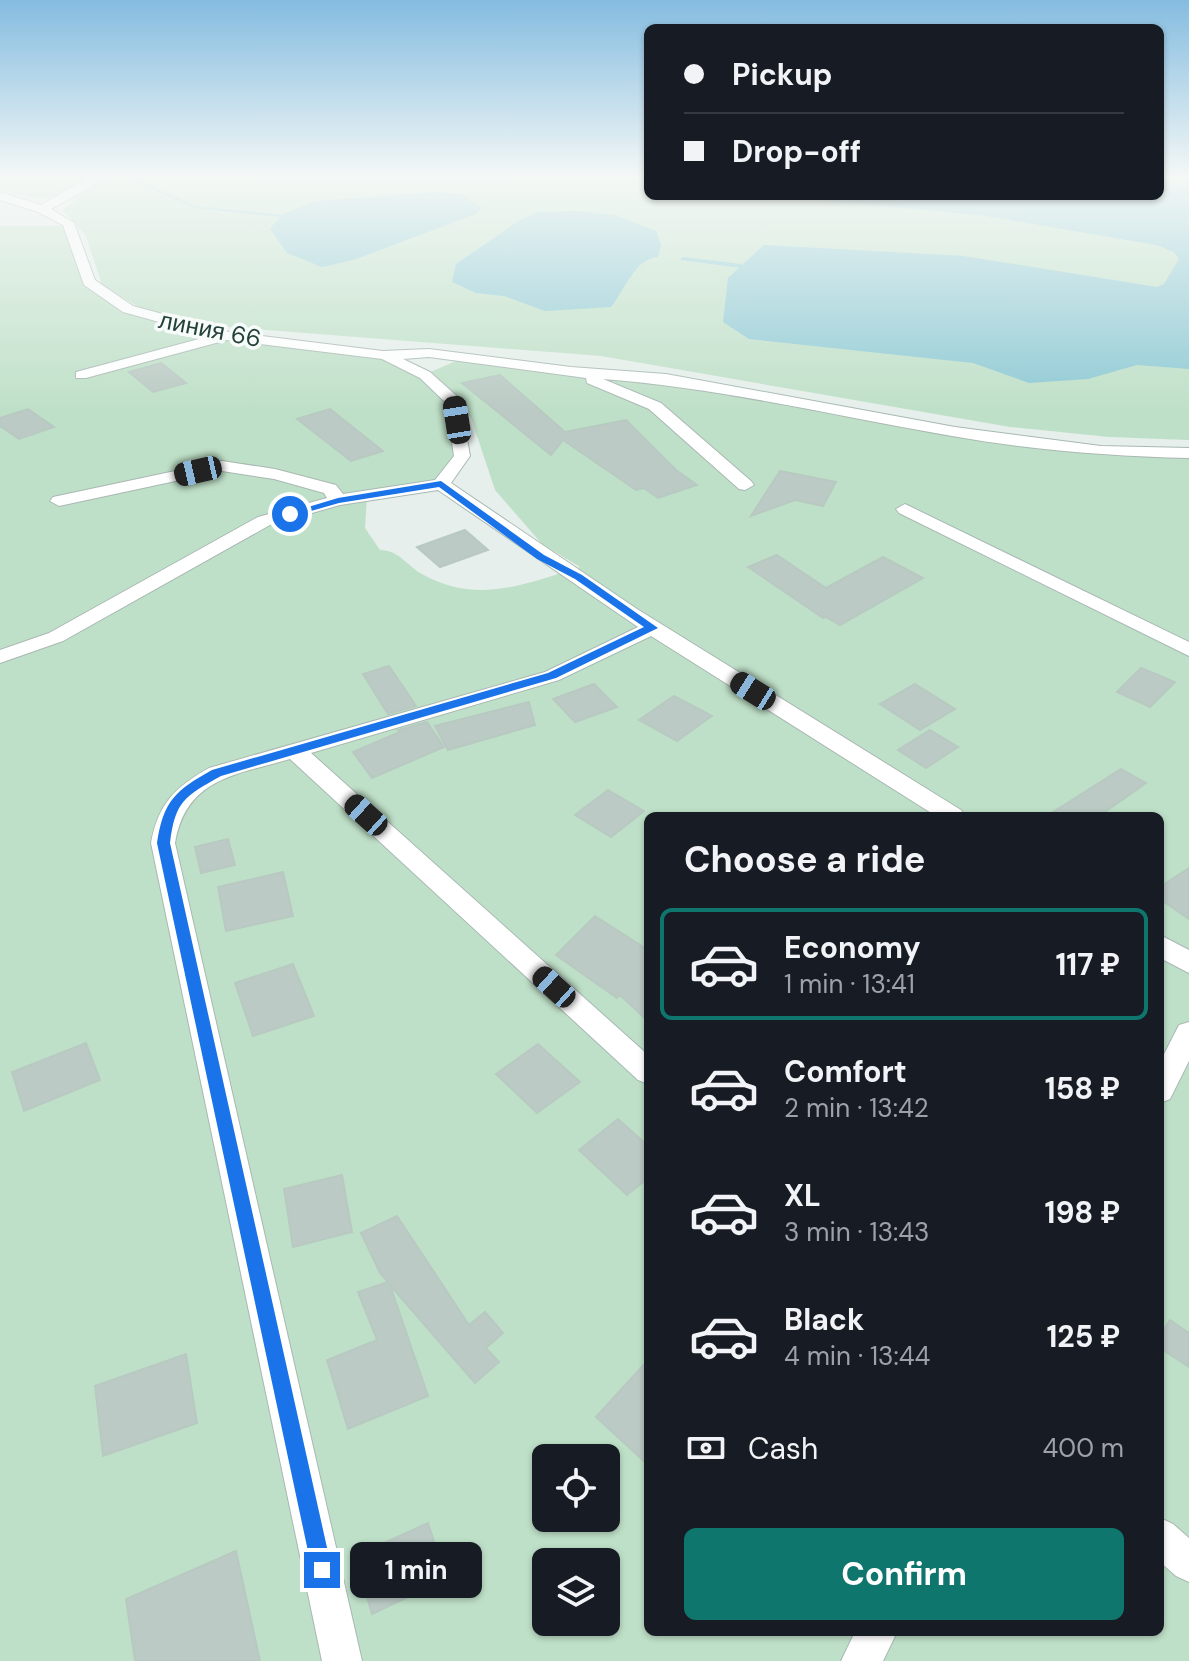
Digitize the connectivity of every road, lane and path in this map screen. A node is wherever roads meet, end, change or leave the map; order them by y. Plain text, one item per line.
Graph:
1 (80, 256) edge
2 (228, 336) junction
3 (383, 355) junction
4 (460, 356) junction
5 (571, 372) junction
6 (81, 375) dead end
7 (425, 375) junction
8 (1189, 453) edge
9 (441, 484) junction
10 (745, 485) dead end
11 (338, 500) junction
12 (59, 501) dead end
13 (905, 509) dead end
14 (652, 628) junction
15 (1189, 650) edge
16 (0, 657) edge
17 (295, 751) junction
18 (947, 812) edge
19 (1164, 947) edge
20 (1189, 963) edge
21 (1189, 1033) edge
22 (644, 1068) edge
23 (1164, 1083) edge
24 (1164, 1541) edge
25 (1189, 1563) edge
26 (875, 1636) edge
27 (342, 1661) edge
28 (861, 1661) edge

1 - 2 street, линия 66
2 - 3 street, линия 66
2 - 6 street
3 - 4 street, линия 66
3 - 7 street
4 - 5 street, линия 66
4 - 7 street
5 - 8 street
5 - 10 street
7 - 9 street
9 - 11 street
9 - 14 street
11 - 12 street
11 - 16 street
13 - 15 street
14 - 17 street
14 - 18 street
17 - 22 street
17 - 27 street
19 - 20 street
21 - 23 street
24 - 25 street
26 - 28 street

